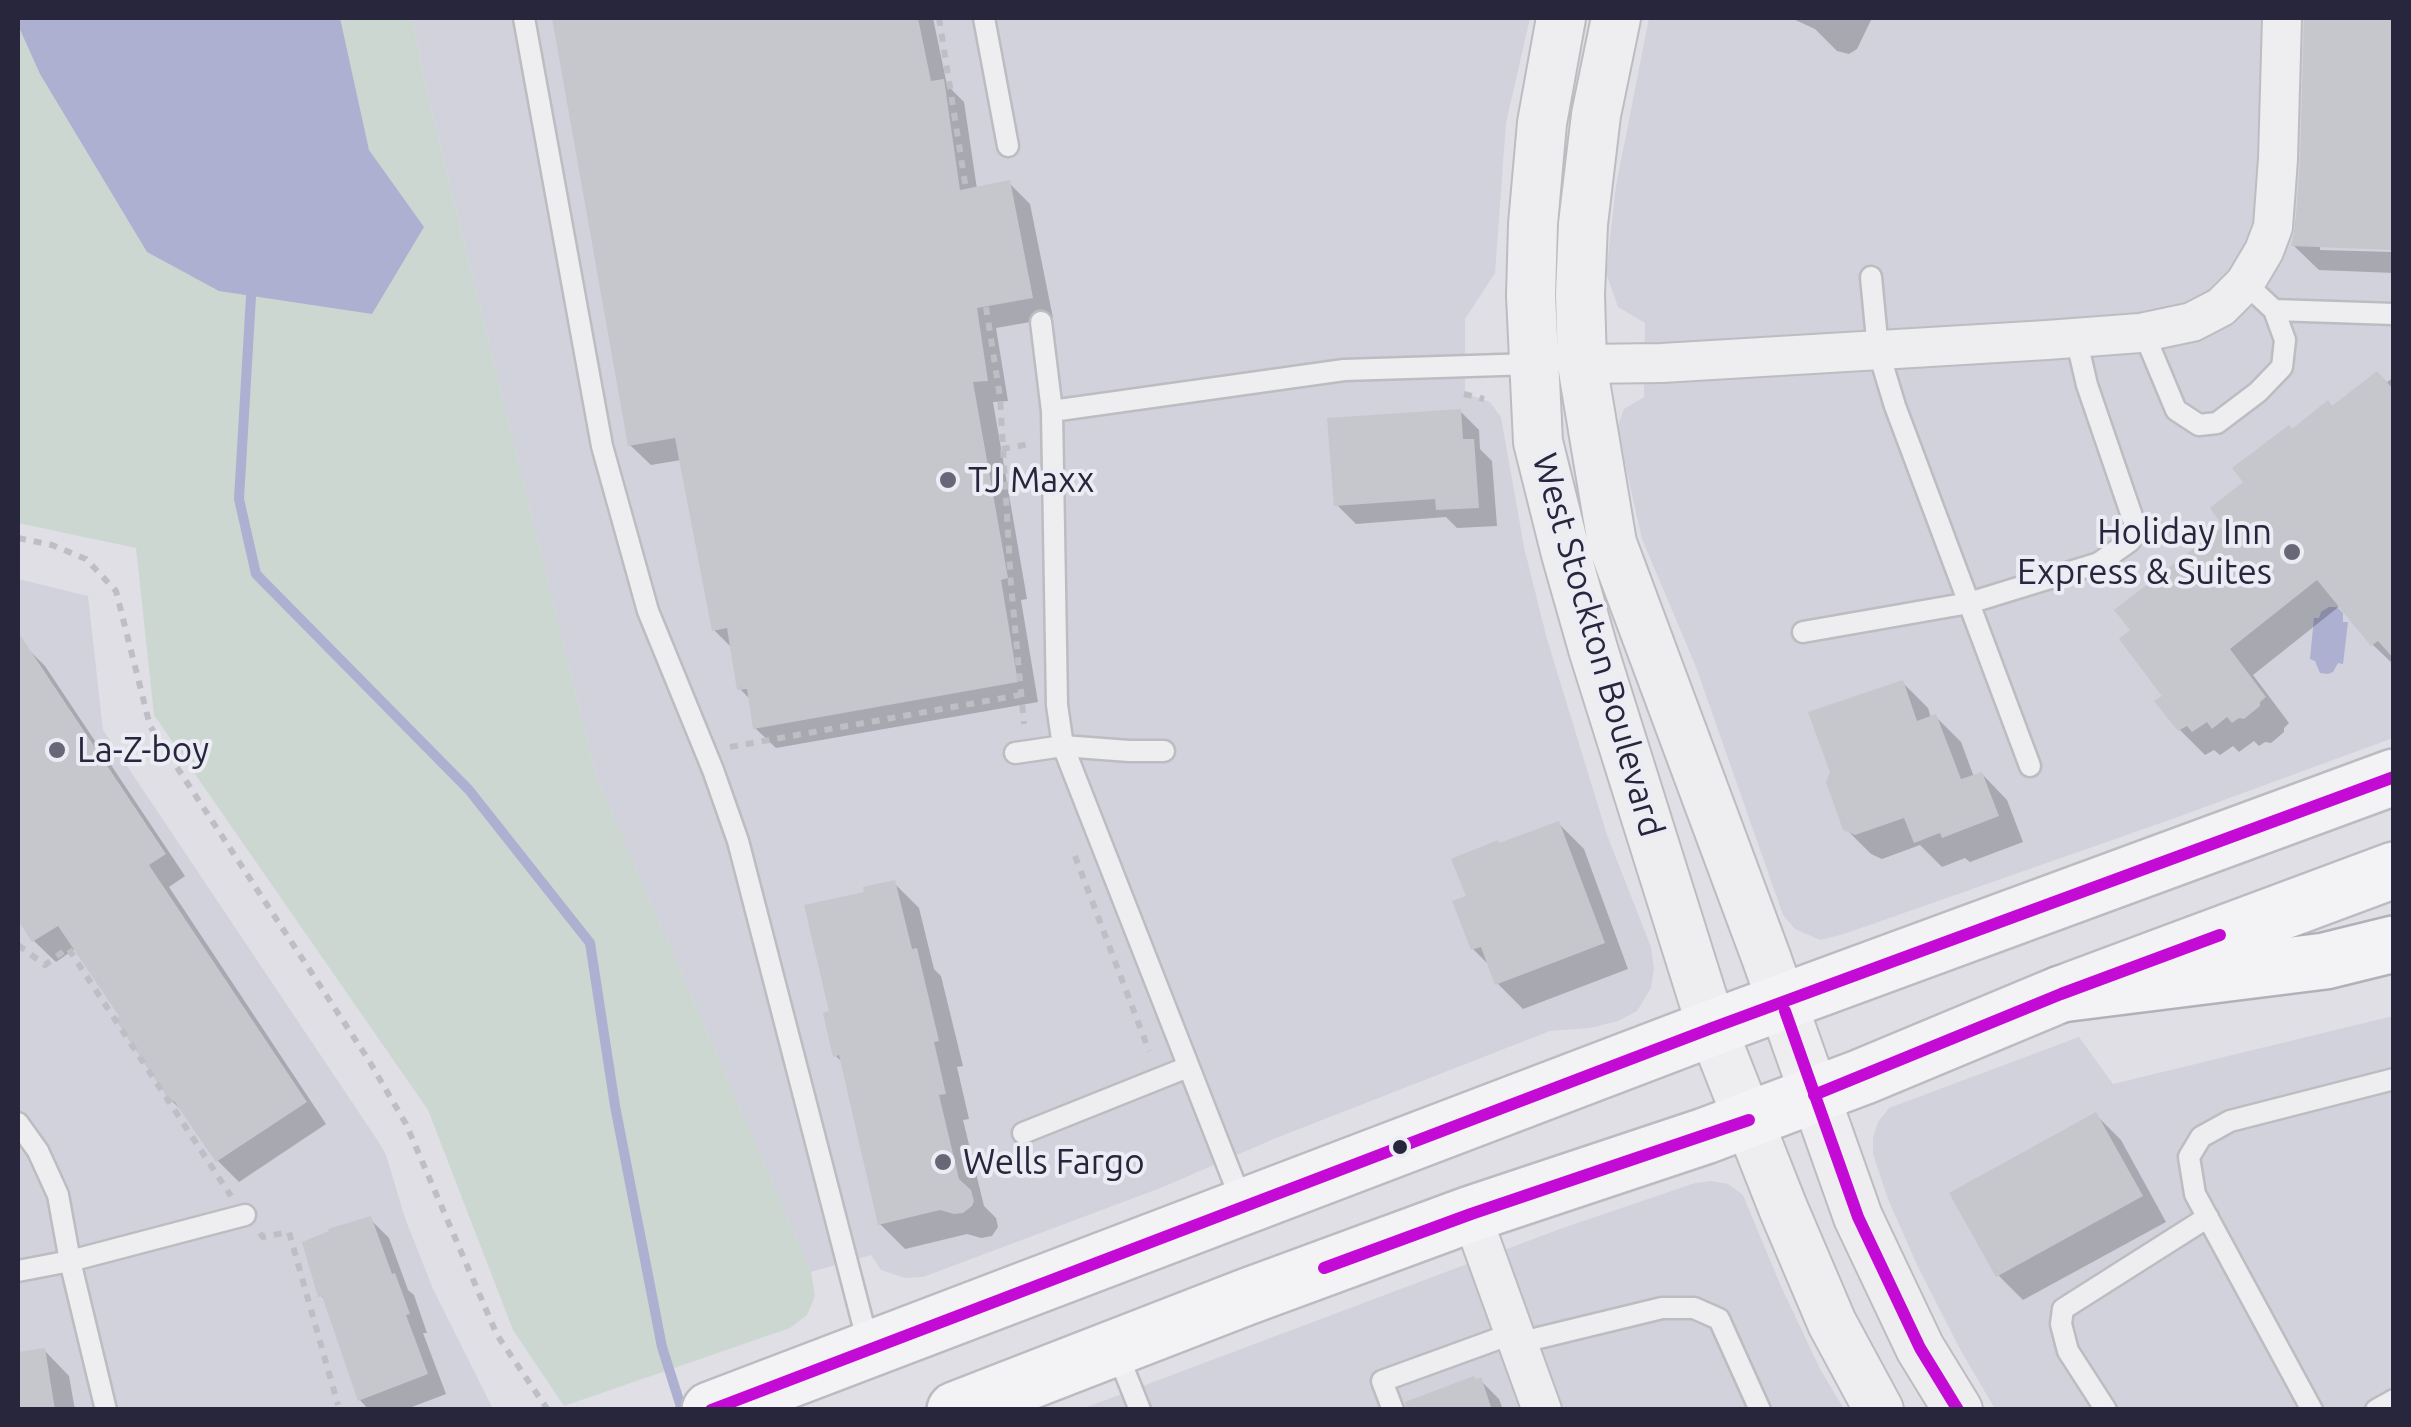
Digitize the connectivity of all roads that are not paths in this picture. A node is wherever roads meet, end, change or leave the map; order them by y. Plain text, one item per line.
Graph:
1 (524, 18) edge
2 (984, 18) edge
3 (1561, 18) edge
4 (1616, 18) edge
5 (2282, 18) edge
6 (1008, 146) dead end
7 (1871, 277) dead end
8 (2245, 283) junction
9 (2274, 310) junction
10 (2394, 314) edge
11 (1041, 322) dead end
12 (2143, 332) junction
13 (2076, 338) junction
14 (1878, 350) junction
15 (1533, 364) junction
16 (1582, 364) junction
17 (1052, 411) junction
18 (1969, 603) junction
19 (1802, 632) dead end
20 (1063, 746) junction
21 (1016, 752) dead end
22 (1164, 752) dead end
23 (2030, 766) dead end
24 (2394, 776) edge
25 (2394, 870) edge
26 (2394, 944) edge
27 (2062, 994) junction
28 (1782, 1002) junction
29 (1712, 1028) junction
30 (1188, 1067) junction
31 (2394, 1079) edge
32 (1814, 1095) junction
33 (1748, 1120) junction
34 (18, 1123) edge
35 (1023, 1133) dead end
36 (1243, 1205) junction
37 (1471, 1214) junction
38 (245, 1215) road end
39 (2208, 1218) junction
40 (70, 1261) junction
41 (18, 1271) edge
42 (1516, 1338) junction
43 (1115, 1348) junction
44 (869, 1349) junction
45 (2394, 1400) edge
46 (726, 1404) edge
47 (106, 1410) edge
48 (954, 1410) edge
49 (1140, 1410) edge
50 (1393, 1410) edge
51 (1542, 1410) edge
52 (1760, 1410) edge
53 (1880, 1410) edge
54 (1958, 1410) edge
55 (2106, 1410) edge
56 (2312, 1410) edge
57 (2376, 1410) edge

1 - 44 lane
2 - 6 lane
3 - 15 street, West Stockton Boulevard
4 - 16 street, West Stockton Boulevard
5 - 8 street
7 - 14 lane
8 - 9 lane
8 - 12 street
9 - 10 lane
9 - 12 lane
11 - 17 lane
12 - 13 street
13 - 14 street
13 - 18 lane
14 - 16 street
14 - 18 lane
15 - 17 lane
15 - 29 street, West Stockton Boulevard
16 - 28 street, West Stockton Boulevard
17 - 20 lane
18 - 19 lane
18 - 23 lane
20 - 21 lane
20 - 22 lane
20 - 30 lane
24 - 28 main road
25 - 27 main road
26 - 27 main road
27 - 32 main road
28 - 29 main road
28 - 32 street, West Stockton Boulevard
29 - 33 street, West Stockton Boulevard
29 - 36 main road
30 - 35 lane
30 - 36 lane
31 - 39 lane
32 - 33 main road
32 - 54 street, West Stockton Boulevard
33 - 37 main road
33 - 53 street, West Stockton Boulevard
34 - 40 lane
36 - 44 main road
37 - 42 street
37 - 43 main road
38 - 40 lane
39 - 55 lane
39 - 56 lane
40 - 41 lane
40 - 47 lane
42 - 50 lane
42 - 51 street
42 - 52 lane
43 - 48 main road
43 - 49 lane
44 - 46 main road
45 - 57 lane

